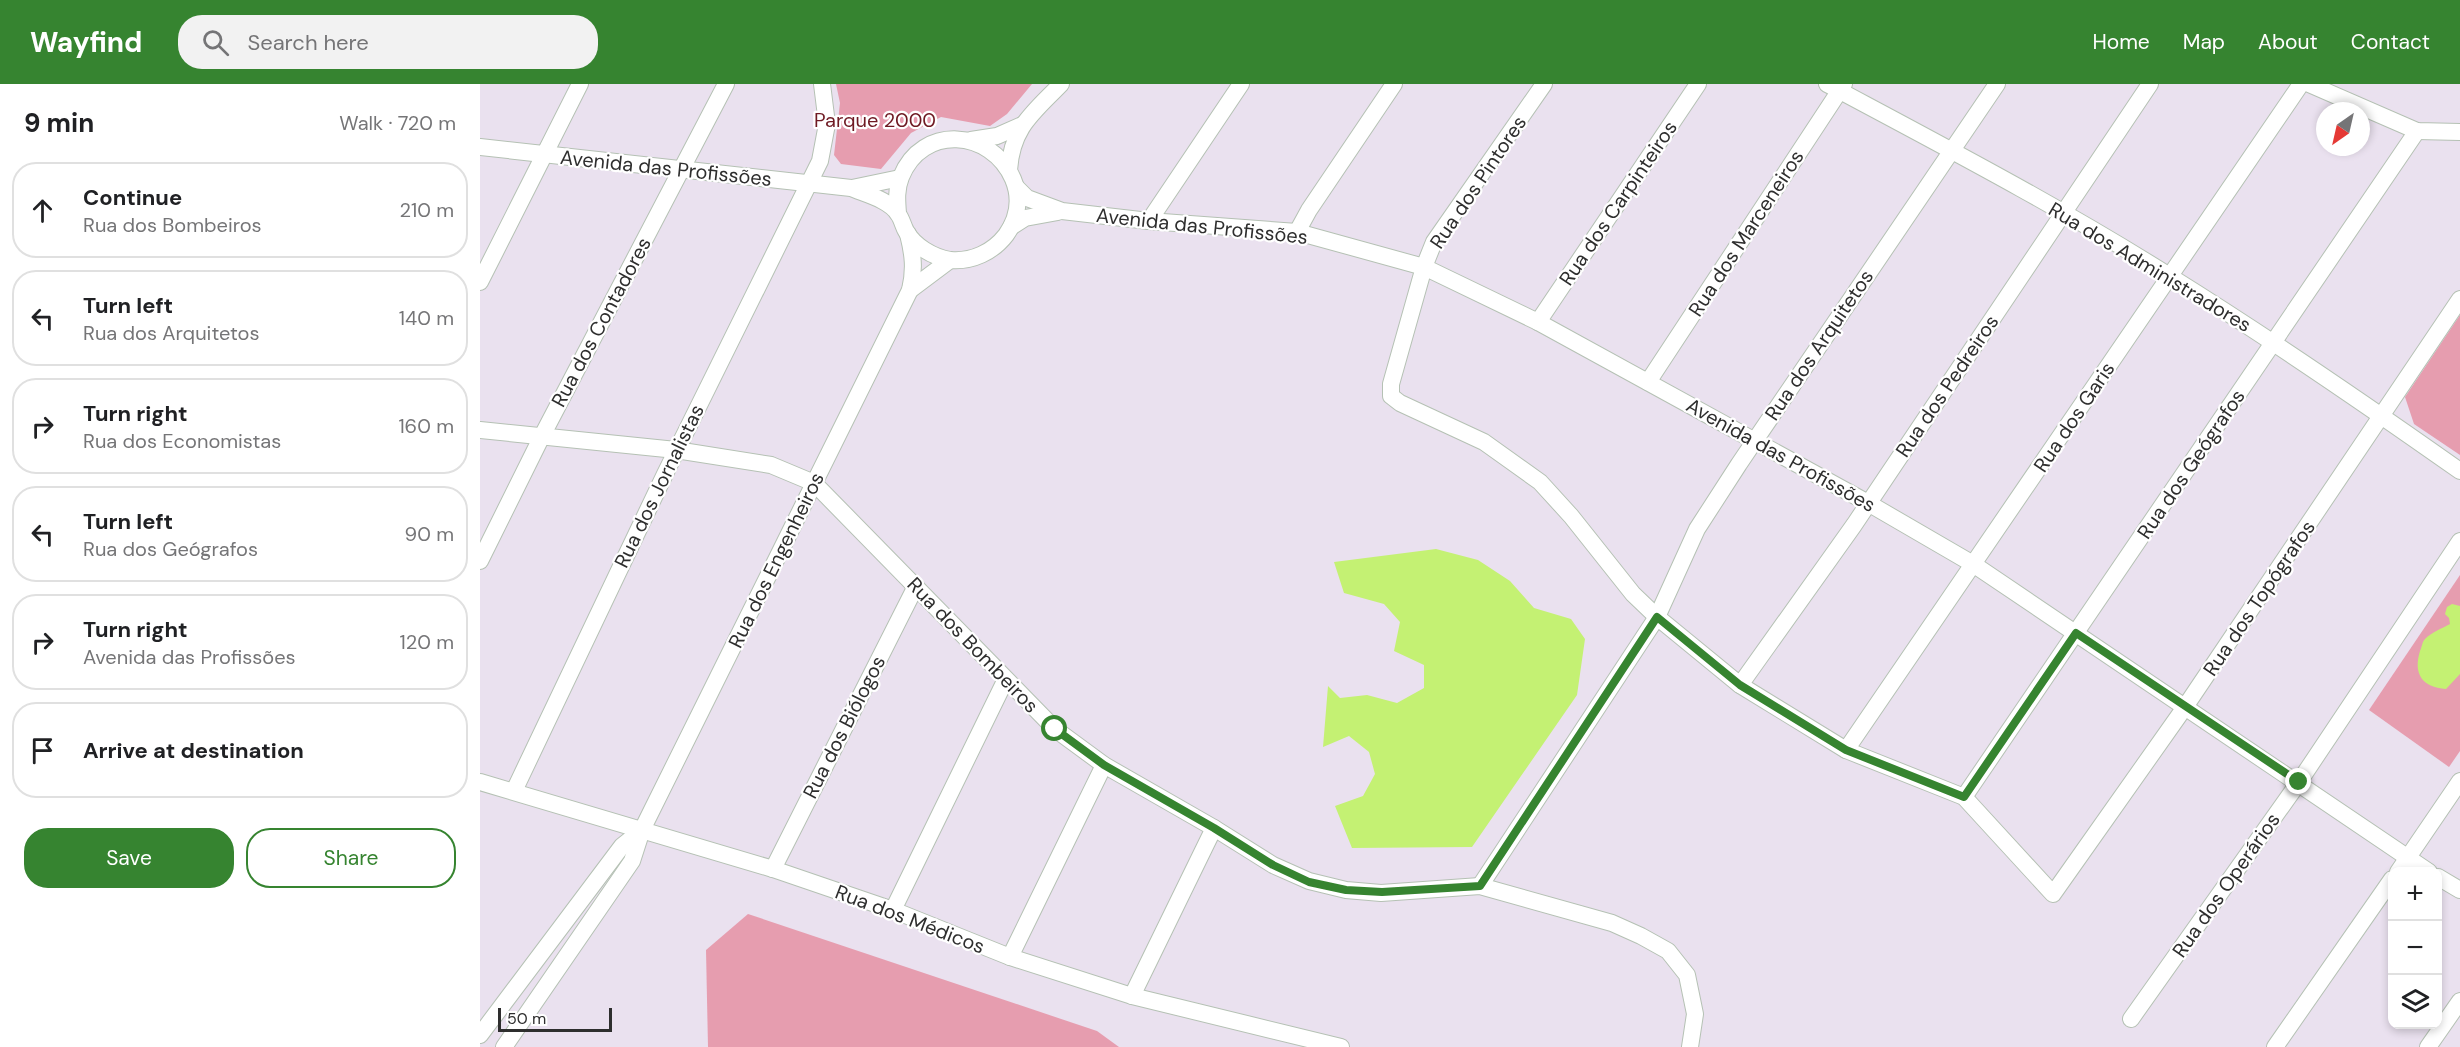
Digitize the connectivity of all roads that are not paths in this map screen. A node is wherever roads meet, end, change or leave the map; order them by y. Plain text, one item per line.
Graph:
1 (580, 84) edge
2 (726, 84) edge
3 (822, 84) edge
4 (1061, 84) edge
5 (1241, 84) edge
6 (1394, 84) edge
7 (1544, 84) edge
8 (1698, 84) edge
9 (1997, 84) edge
10 (2150, 84) edge
11 (2301, 84) edge
12 (2309, 84) edge
13 (1837, 86) edge
14 (1022, 125) junction
15 (2416, 131) junction
16 (2460, 132) edge
17 (969, 140) junction
18 (480, 147) edge
19 (1951, 150) junction
20 (543, 154) junction
21 (1009, 170) junction
22 (680, 171) junction
23 (900, 178) junction
24 (809, 183) junction
25 (851, 188) junction
26 (1017, 188) junction
27 (1062, 211) junction
28 (898, 213) junction
29 (2063, 213) junction
30 (1149, 221) junction
31 (1011, 227) junction
32 (1297, 232) junction
33 (908, 234) junction
34 (950, 260) junction
35 (1424, 267) junction
36 (2170, 276) junction
37 (480, 282) edge
38 (910, 290) junction
39 (2460, 298) edge
40 (1538, 322) junction
41 (2274, 343) junction
42 (1648, 382) junction
43 (2382, 416) junction
44 (480, 430) edge
45 (542, 436) junction
46 (1754, 442) junction
47 (676, 450) junction
48 (2460, 471) edge
49 (814, 483) junction
50 (1868, 503) junction
51 (2460, 540) edge
52 (480, 561) edge
53 (1973, 564) junction
54 (916, 586) junction
55 (1657, 617) junction
56 (2076, 633) junction
57 (1005, 681) junction
58 (1740, 685) junction
59 (2185, 707) junction
60 (1846, 750) junction
61 (1104, 765) junction
62 (2460, 781) edge
63 (480, 782) edge
64 (2299, 782) junction
65 (514, 792) junction
66 (1964, 797) junction
67 (1214, 828) junction
68 (642, 830) junction
69 (2403, 865) edge
70 (773, 869) junction
71 (2442, 879) edge
72 (2388, 885) edge
73 (1480, 886) junction
74 (2460, 890) edge
75 (893, 910) junction
76 (1010, 957) junction
77 (1132, 996) junction
78 (2460, 1001) edge
79 (2131, 1019) dead end
80 (480, 1035) edge
81 (504, 1047) edge
82 (1341, 1047) edge
83 (1690, 1047) edge
84 (2275, 1047) edge
85 (2428, 1047) edge

1 - 20 street
2 - 22 street, Rua dos Contadores
3 - 24 street, Rua dos Jornalistas
4 - 14 street
5 - 30 street
6 - 32 street
7 - 35 street, Rua dos Pintores
8 - 40 street, Rua dos Carpinteiros
9 - 19 street, Rua dos Arquitetos
10 - 29 street, Rua dos Pedreiros
11 - 36 street, Rua dos Garis
12 - 15 street
13 - 19 street, Rua dos Administradores
13 - 42 street, Rua dos Marceneiros
14 - 17 street
14 - 21 street
15 - 16 street
15 - 41 street, Rua dos Geógrafos
17 - 21 street
17 - 23 street
18 - 20 street, Avenida das Profissões
19 - 29 street, Rua dos Administradores
19 - 46 street, Rua dos Arquitetos
20 - 22 street, Avenida das Profissões
20 - 37 street
21 - 26 street
22 - 24 street, Avenida das Profissões
22 - 45 street, Rua dos Contadores
23 - 25 street
23 - 28 street
24 - 25 street, Avenida das Profissões
24 - 47 street, Rua dos Jornalistas
25 - 28 street
26 - 27 street
26 - 31 street
27 - 30 street, Avenida das Profissões
27 - 31 street
28 - 33 street
29 - 36 street, Rua dos Administradores
29 - 50 street, Rua dos Pedreiros
30 - 32 street, Avenida das Profissões
31 - 34 street
32 - 35 street, Avenida das Profissões
33 - 34 street
33 - 38 street, Rua dos Engenheiros
34 - 38 street, Rua dos Engenheiros
35 - 40 street, Avenida das Profissões
35 - 55 street, Rua dos Pintores
36 - 41 street, Rua dos Administradores
36 - 53 street, Rua dos Garis
38 - 49 street, Rua dos Engenheiros
39 - 43 street, Rua dos Topógrafos
40 - 42 street, Avenida das Profissões
41 - 43 street, Rua dos Administradores
41 - 56 street, Rua dos Geógrafos
42 - 46 street, Avenida das Profissões
43 - 48 street, Rua dos Administradores
43 - 59 street, Rua dos Topógrafos
44 - 45 street, Rua dos Bombeiros
45 - 47 street, Rua dos Bombeiros
45 - 52 street, Rua dos Contadores
46 - 50 street, Avenida das Profissões
46 - 55 street, Rua dos Arquitetos
47 - 49 street, Rua dos Bombeiros
47 - 65 street, Rua dos Jornalistas
49 - 54 street, Rua dos Bombeiros
49 - 68 street, Rua dos Engenheiros
50 - 53 street, Avenida das Profissões
50 - 58 street, Rua dos Pedreiros
51 - 64 street, Rua dos Operários
53 - 56 street, Avenida das Profissões
53 - 60 street, Rua dos Garis
54 - 57 street, Rua dos Bombeiros
54 - 70 street, Rua dos Biólogos
55 - 58 street
55 - 73 street, Rua dos Arquitetos
56 - 59 street, Avenida das Profissões
56 - 66 street, Rua dos Geógrafos
57 - 61 street, Rua dos Bombeiros
57 - 75 street
58 - 60 street
59 - 64 street, Avenida das Profissões
59 - 66 street, Rua dos Topógrafos
60 - 66 street
61 - 67 street, Rua dos Bombeiros
61 - 76 street
62 - 69 street
63 - 65 street, Rua dos Médicos
64 - 69 street, Avenida das Profissões
64 - 79 street, Rua dos Operários
65 - 68 street, Rua dos Médicos
67 - 73 street, Rua dos Bombeiros
67 - 77 street
68 - 70 street, Rua dos Médicos
68 - 80 street, Rua dos Engenheiros
68 - 81 street, Rua dos Engenheiros
70 - 75 street, Rua dos Médicos
71 - 74 street
72 - 84 street
73 - 83 street, Rua dos Bombeiros
75 - 76 street, Rua dos Médicos
76 - 77 street, Rua dos Médicos
77 - 82 street, Rua dos Médicos
78 - 85 street

